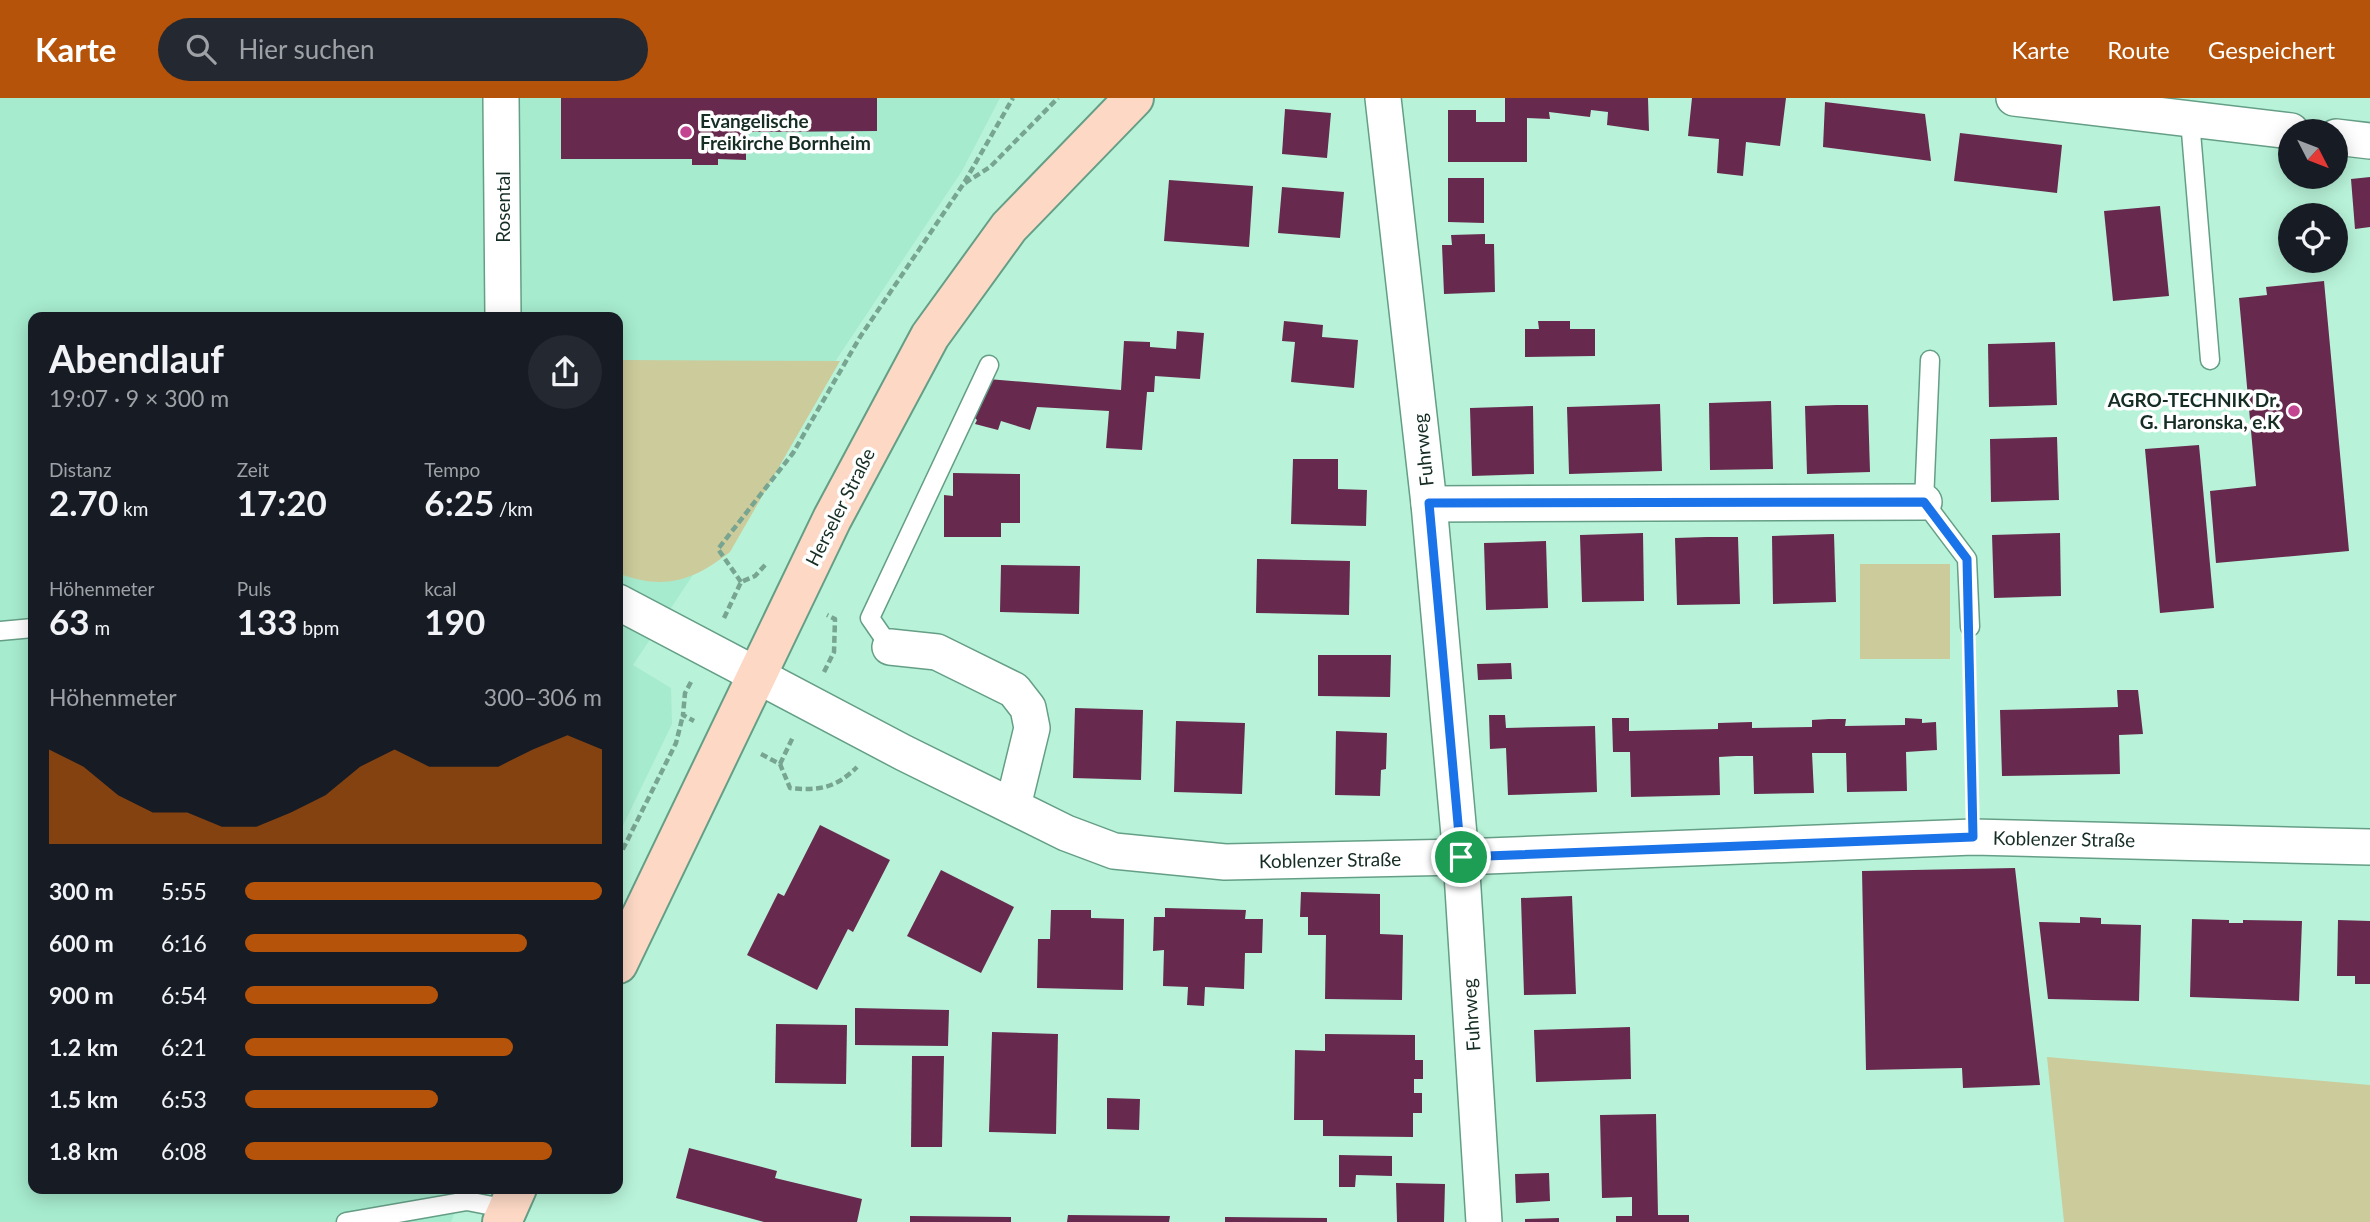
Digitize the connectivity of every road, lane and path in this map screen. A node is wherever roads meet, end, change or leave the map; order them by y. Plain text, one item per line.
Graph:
1 (501, 98) edge
2 (1013, 98) edge
3 (1058, 98) edge
4 (1134, 98) edge
5 (1383, 98) edge
6 (2014, 98) edge
7 (2190, 120) junction
8 (2278, 130) edge
9 (2348, 138) edge
10 (2370, 141) edge
11 (964, 183) junction
12 (503, 312) edge
13 (1930, 360) dead end
14 (2210, 360) dead end
15 (989, 365) dead end
16 (1924, 502) junction
17 (1429, 503) junction
18 (755, 576) dead end
19 (623, 605) edge
20 (1970, 627) joint
21 (28, 628) edge
22 (0, 631) edge
23 (890, 647) joint
24 (755, 677) junction
25 (683, 715) dead end
26 (729, 737) junction
27 (888, 745) junction
28 (1013, 806) junction
29 (1973, 837) junction
30 (2370, 847) edge
31 (623, 849) edge
32 (1461, 857) junction
33 (623, 954) edge
34 (509, 1207) edge
35 (346, 1222) edge
36 (1484, 1222) edge

1 - 12 street, Rosental
2 - 11 path
3 - 11 path
4 - 24 main road, Herseler Straße
5 - 17 street, Fuhrweg
6 - 7 street
7 - 8 street
7 - 14 lane
9 - 10 street
11 - 18 path
13 - 16 lane
15 - 23 lane
16 - 17 street
16 - 20 lane
17 - 32 street, Fuhrweg
19 - 24 street
20 - 29 path
21 - 22 lane
23 - 28 street
24 - 26 main road, Herseler Straße
24 - 27 street, Koblenzer Straße
25 - 31 path
26 - 27 path
26 - 33 main road, Herseler Straße
27 - 28 street, Koblenzer Straße
28 - 32 street, Koblenzer Straße
29 - 30 street, Koblenzer Straße
29 - 32 street, Koblenzer Straße
32 - 36 street, Fuhrweg
34 - 35 lane

